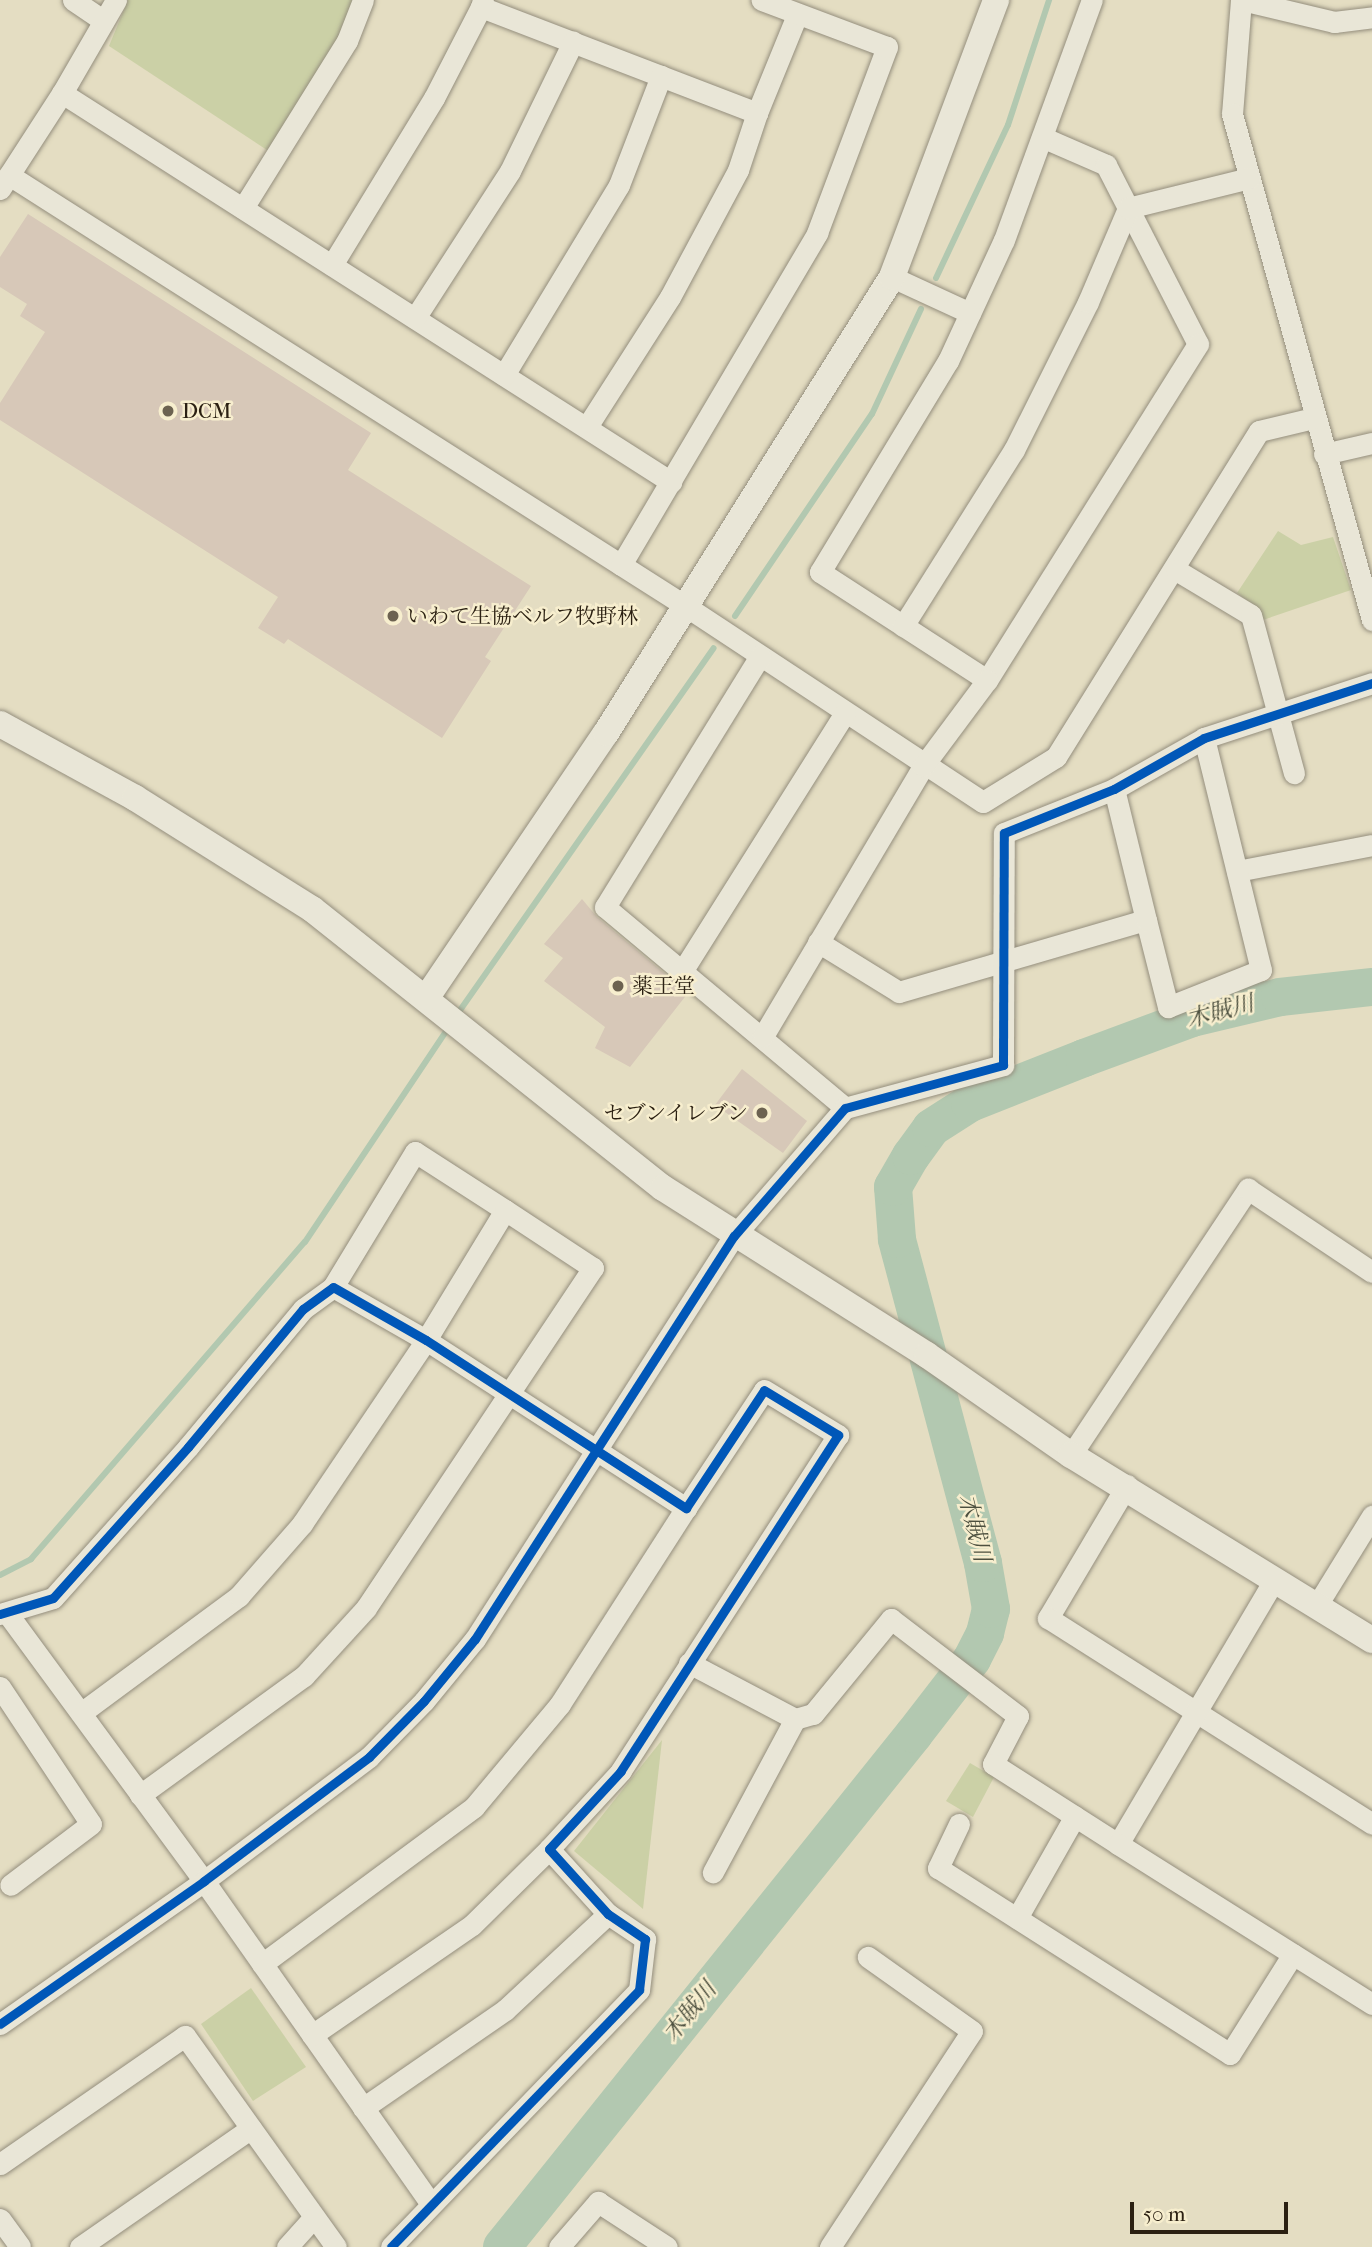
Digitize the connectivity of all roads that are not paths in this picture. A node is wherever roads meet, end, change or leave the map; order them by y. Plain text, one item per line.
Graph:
1 (74, 0) edge
2 (116, 0) edge
3 (363, 0) edge
4 (762, 0) edge
5 (1092, 0) edge
6 (1242, 0) edge
7 (988, 2) edge
8 (482, 3) edge
9 (797, 15) junction
10 (1372, 17) edge
11 (104, 21) junction
12 (573, 42) junction
13 (661, 76) junction
14 (62, 93) junction
15 (757, 113) junction
16 (1042, 137) junction
17 (1249, 178) junction
18 (4, 182) edge
19 (243, 208) junction
20 (1128, 208) junction
21 (332, 265) junction
22 (892, 277) junction
23 (970, 313) junction
24 (415, 318) junction
25 (504, 375) junction
26 (1313, 418) junction
27 (590, 422) dead end
28 (1372, 443) edge
29 (1324, 454) junction
30 (671, 482) junction
31 (621, 565) junction
32 (1176, 570) junction
33 (687, 607) junction
34 (1372, 620) edge
35 (902, 626) junction
36 (760, 656) junction
37 (987, 680) junction
38 (1372, 683) edge
39 (1279, 712) junction
40 (845, 713) junction
41 (0, 724) edge
42 (1204, 738) junction
43 (923, 766) junction
44 (1294, 773) dead end
45 (1114, 789) junction
46 (1372, 845) edge
47 (1237, 871) junction
48 (1146, 920) junction
49 (818, 942) junction
50 (1003, 960) junction
51 (683, 970) junction
52 (426, 997) junction
53 (763, 1035) junction
54 (845, 1108) junction
55 (505, 1210) junction
56 (734, 1237) junction
57 (1372, 1272) edge
58 (333, 1287) junction
59 (426, 1340) junction
60 (512, 1395) junction
61 (598, 1450) junction
62 (1072, 1455) junction
63 (1127, 1485) junction
64 (686, 1508) junction
65 (1370, 1525) edge
66 (1275, 1579) junction
67 (1317, 1605) junction
68 (4, 1614) edge
69 (1372, 1640) edge
70 (689, 1663) junction
71 (0, 1688) edge
72 (1194, 1710) junction
73 (81, 1713) junction
74 (795, 1719) junction
75 (141, 1795) junction
76 (1076, 1816) junction
77 (959, 1825) dead end
78 (1372, 1825) edge
79 (1118, 1844) junction
80 (549, 1849) junction
81 (713, 1872) dead end
82 (204, 1881) junction
83 (3, 1882) edge
84 (608, 1914) junction
85 (1017, 1918) junction
86 (1293, 1954) junction
87 (868, 1957) dead end
88 (262, 1964) junction
89 (1372, 2004) edge
90 (0, 2024) edge
91 (312, 2035) junction
92 (363, 2108) junction
93 (251, 2128) junction
94 (0, 2164) edge
95 (429, 2203) junction
96 (314, 2217) junction
97 (0, 2219) edge
98 (20, 2247) edge
99 (80, 2247) edge
100 (287, 2247) edge
101 (336, 2247) edge
102 (391, 2247) edge
103 (559, 2247) edge
104 (667, 2247) edge
105 (830, 2247) edge

1 - 11 street
2 - 11 street
3 - 19 street
4 - 9 street
5 - 16 street
6 - 10 street
6 - 17 street
7 - 22 street
8 - 12 street
8 - 21 street
9 - 15 street
9 - 30 street
11 - 14 street
12 - 13 street
12 - 24 street
13 - 15 street
13 - 25 street
14 - 18 street
14 - 19 street
15 - 27 street
16 - 20 street
16 - 23 street
17 - 20 street
17 - 26 street
18 - 31 street
19 - 21 street
20 - 35 street
20 - 37 street
21 - 24 street
22 - 23 street
22 - 33 street
23 - 35 street
24 - 25 street
25 - 30 street
26 - 29 street
26 - 32 street
28 - 29 street
29 - 34 street
30 - 31 street
31 - 33 street
32 - 39 street
32 - 43 street
33 - 36 street
33 - 52 street
35 - 37 street
36 - 40 street
36 - 51 street
37 - 43 street
38 - 39 street
39 - 42 street
39 - 44 street
40 - 43 street
40 - 51 street
41 - 52 street
42 - 45 street
42 - 47 street
43 - 49 street
45 - 48 street
45 - 50 street
46 - 47 street
47 - 48 street
48 - 50 street
49 - 50 street
49 - 53 street
50 - 54 street
51 - 53 street
52 - 56 street
53 - 54 street
54 - 56 street
55 - 58 street
55 - 59 street
55 - 60 street
56 - 61 street
56 - 62 street
57 - 62 street
58 - 59 street
58 - 68 street
59 - 60 street
59 - 73 street
60 - 61 street
60 - 75 street
61 - 64 street
61 - 82 street
62 - 63 street
63 - 66 street
63 - 72 street
64 - 70 street
64 - 88 street
65 - 67 street
66 - 67 street
66 - 72 street
67 - 69 street
68 - 73 street
70 - 74 street
70 - 80 street
71 - 83 street
72 - 78 street
72 - 79 street
73 - 75 street
74 - 76 street
74 - 81 street
75 - 82 street
76 - 79 street
76 - 85 street
77 - 85 street
79 - 86 street
80 - 84 street
80 - 91 street
82 - 88 street
82 - 90 street
84 - 92 street
84 - 95 street
85 - 86 street
86 - 89 street
87 - 105 street
88 - 91 street
91 - 92 street
92 - 95 street
93 - 94 street
93 - 96 street
93 - 99 street
95 - 102 street
96 - 100 street
96 - 101 street
97 - 98 street
103 - 104 street

